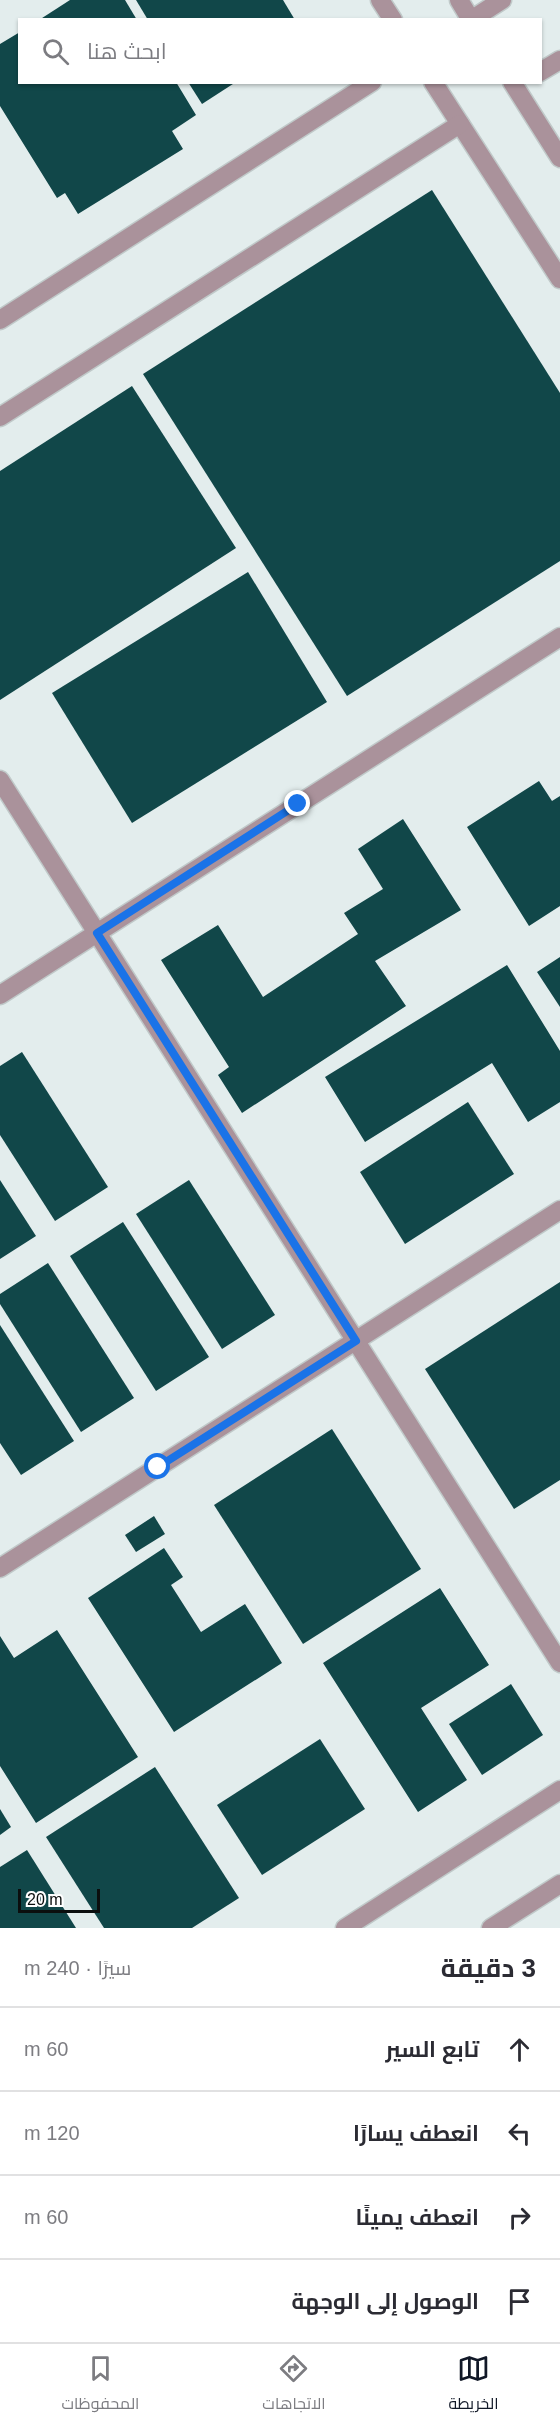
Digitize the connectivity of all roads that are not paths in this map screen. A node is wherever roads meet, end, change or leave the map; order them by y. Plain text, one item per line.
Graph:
1 (381, 0) edge
2 (459, 0) edge
3 (502, 0) edge
4 (392, 18) edge
5 (470, 18) edge
6 (474, 18) edge
7 (560, 60) edge
8 (542, 71) edge
9 (369, 84) edge
10 (435, 84) edge
11 (517, 84) edge
12 (460, 124) junction
13 (560, 158) edge
14 (560, 279) edge
15 (0, 320) edge
16 (0, 417) edge
17 (560, 637) edge
18 (0, 780) edge
19 (97, 933) junction
20 (0, 995) edge
21 (560, 1210) edge
22 (356, 1341) junction
23 (0, 1568) edge
24 (560, 1663) edge
25 (560, 1790) edge
26 (560, 1884) edge
27 (345, 1928) edge
28 (490, 1928) edge

1 - 4 street
2 - 5 street
3 - 6 street
7 - 8 street
9 - 15 street
10 - 12 street
11 - 13 street
12 - 14 street
12 - 16 street
17 - 19 street
18 - 19 street
19 - 20 street
19 - 22 street
21 - 22 street
22 - 23 street
22 - 24 street
25 - 27 street
26 - 28 street

